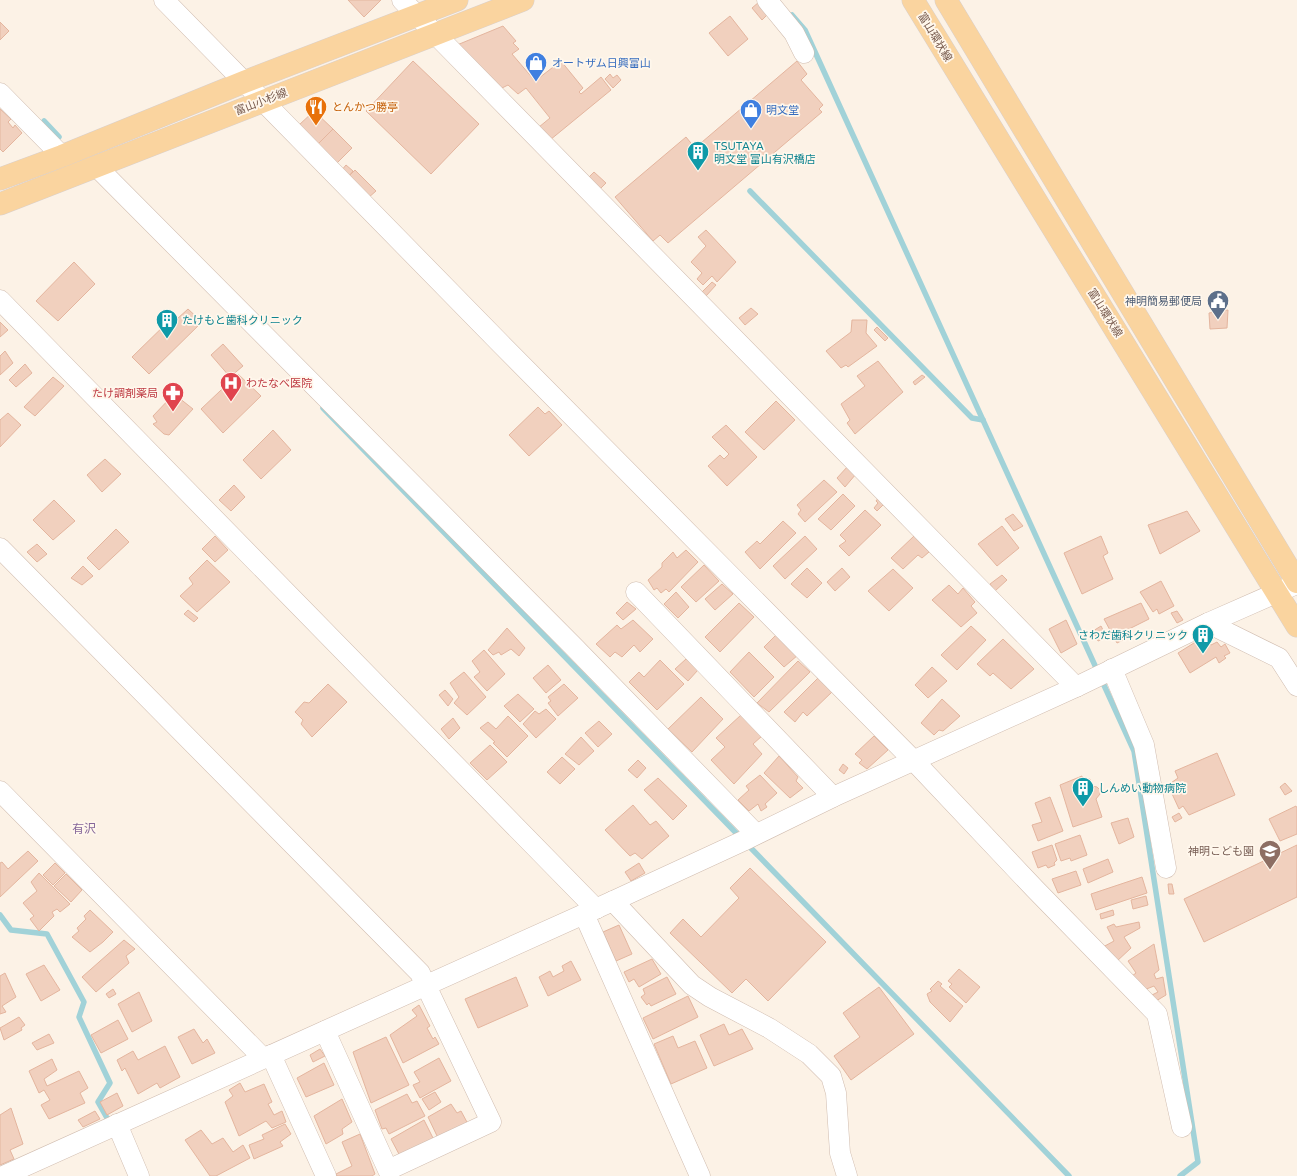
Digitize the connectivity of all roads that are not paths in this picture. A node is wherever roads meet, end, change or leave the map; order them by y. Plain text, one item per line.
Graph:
1 (164, 0) edge
2 (402, 0) edge
3 (456, 0) edge
4 (523, 0) edge
5 (767, 0) edge
6 (913, 0) edge
7 (946, 0) edge
8 (418, 16) junction
9 (435, 34) junction
10 (804, 52) dead end
11 (244, 82) junction
12 (0, 93) edge
13 (262, 101) junction
14 (62, 156) junction
15 (97, 166) junction
16 (0, 179) edge
17 (0, 204) edge
18 (0, 300) edge
19 (0, 548) edge
20 (1297, 583) edge
21 (636, 592) dead end
22 (1277, 592) junction
23 (1208, 623) junction
24 (1297, 626) edge
25 (1112, 669) junction
26 (1297, 686) edge
27 (1076, 687) junction
28 (914, 761) junction
29 (0, 792) edge
30 (834, 797) junction
31 (756, 834) junction
32 (1166, 868) dead end
33 (597, 908) junction
34 (426, 986) junction
35 (325, 1031) junction
36 (267, 1057) junction
37 (117, 1124) junction
38 (1182, 1127) dead end
39 (2, 1176) edge
40 (139, 1176) edge
41 (326, 1176) edge
42 (700, 1176) edge
43 (847, 1176) edge

1 - 11 street
2 - 8 street
3 - 8 main road
4 - 9 main road, 富山小杉線
5 - 10 street
6 - 22 main road, 富山環状線
7 - 20 main road
8 - 9 street
8 - 11 main road
9 - 13 main road, 富山小杉線
9 - 27 street
11 - 13 street
11 - 14 main road
12 - 14 street
13 - 15 main road, 富山小杉線
13 - 28 street
14 - 16 main road
15 - 17 main road, 富山小杉線
15 - 31 street
18 - 33 street
19 - 34 street
20 - 22 street
21 - 30 street
22 - 23 street
22 - 24 main road, 富山環状線
23 - 25 street
23 - 26 street
25 - 27 street
25 - 32 street
27 - 28 street
28 - 30 street
28 - 38 street
29 - 36 street
30 - 31 street
31 - 33 street
33 - 34 street
33 - 42 street
33 - 43 street
34 - 35 street
34 - 35 street
35 - 36 street
36 - 37 street
36 - 41 street
37 - 39 street
37 - 40 street

